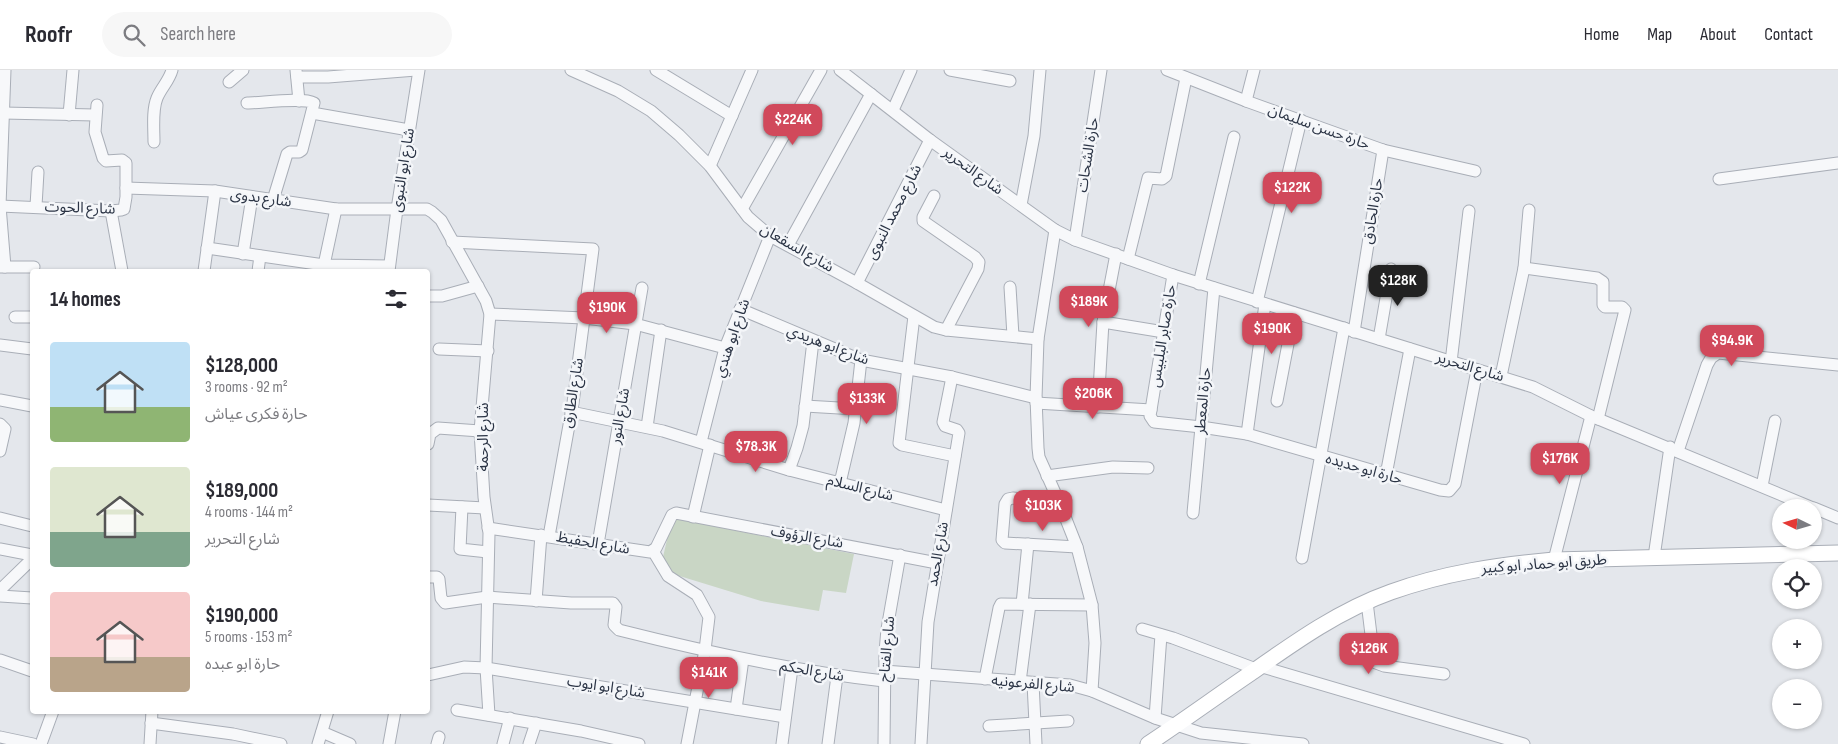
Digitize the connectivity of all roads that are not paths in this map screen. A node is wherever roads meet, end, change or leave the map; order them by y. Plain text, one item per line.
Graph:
1 (4, 70) edge
2 (73, 70) edge
3 (172, 70) edge
4 (243, 70) edge
5 (417, 70) edge
6 (656, 70) edge
7 (752, 70) edge
8 (821, 70) edge
9 (840, 70) edge
10 (911, 70) edge
11 (950, 70) edge
12 (1040, 70) edge
13 (1101, 70) edge
14 (1166, 70) edge
15 (1254, 70) edge
16 (577, 71) edge
17 (296, 74) edge
18 (1186, 78) junction
19 (229, 82) dead end
20 (1010, 82) dead end
21 (871, 94) junction
22 (299, 101) junction
23 (1246, 101) junction
24 (247, 103) dead end
25 (313, 108) junction
26 (893, 110) junction
27 (3, 113) junction
28 (69, 115) junction
29 (732, 116) junction
30 (1301, 120) junction
31 (409, 130) junction
32 (1234, 137) dead end
33 (930, 140) junction
34 (154, 142) dead end
35 (1383, 150) junction
36 (1838, 163) edge
37 (710, 166) junction
38 (1475, 171) dead end
39 (38, 172) dead end
40 (1719, 178) dead end
41 (126, 188) junction
42 (215, 191) junction
43 (934, 196) dead end
44 (252, 197) junction
45 (273, 200) junction
46 (1021, 205) junction
47 (0, 206) edge
48 (36, 206) junction
49 (336, 209) junction
50 (397, 209) junction
51 (742, 209) junction
52 (1529, 210) dead end
53 (111, 211) junction
54 (1469, 211) dead end
55 (1055, 230) junction
56 (1, 232) edge
57 (770, 236) junction
58 (1076, 240) junction
59 (452, 242) junction
60 (788, 245) junction
61 (207, 248) junction
62 (243, 254) junction
63 (1116, 254) junction
64 (260, 256) junction
65 (1128, 259) junction
66 (324, 265) junction
67 (2, 267) edge
68 (34, 267) dead end
69 (1524, 268) junction
70 (122, 269) edge
71 (204, 269) edge
72 (258, 269) edge
73 (389, 269) edge
74 (1392, 269) dead end
75 (1173, 275) junction
76 (857, 283) junction
77 (1199, 284) junction
78 (478, 286) junction
79 (1010, 287) dead end
80 (642, 288) dead end
81 (1214, 288) junction
82 (430, 296) edge
83 (1262, 303) junction
84 (740, 309) junction
85 (1294, 313) junction
86 (490, 314) junction
87 (914, 316) junction
88 (15, 317) dead end
89 (30, 317) edge
90 (584, 318) junction
91 (1103, 322) junction
92 (636, 324) junction
93 (661, 330) junction
94 (946, 330) junction
95 (1349, 330) junction
96 (1164, 332) junction
97 (1013, 336) junction
98 (1038, 339) junction
99 (813, 340) junction
100 (1379, 340) junction
101 (0, 345) edge
102 (725, 348) junction
103 (30, 349) edge
104 (439, 349) dead end
105 (1410, 349) junction
106 (488, 352) junction
107 (861, 360) junction
108 (1451, 362) junction
109 (1838, 365) edge
110 (907, 369) junction
111 (1477, 370) junction
112 (1501, 376) junction
113 (952, 377) junction
114 (0, 400) edge
115 (1036, 401) junction
116 (1277, 401) dead end
117 (30, 406) edge
118 (805, 406) junction
119 (1098, 407) junction
120 (856, 409) junction
121 (1151, 410) junction
122 (571, 412) junction
123 (1594, 417) junction
124 (620, 421) junction
125 (1775, 421) dead end
126 (0, 424) edge
127 (1201, 426) junction
128 (647, 427) junction
129 (480, 431) junction
130 (430, 434) edge
131 (1247, 434) junction
132 (705, 444) junction
133 (1674, 449) junction
134 (0, 451) edge
135 (955, 456) junction
136 (1320, 456) junction
137 (1148, 468) dead end
138 (789, 470) junction
139 (1386, 475) junction
140 (1048, 476) junction
141 (840, 483) junction
142 (1762, 486) junction
143 (1792, 499) edge
144 (1060, 504) junction
145 (430, 505) edge
146 (462, 507) junction
147 (485, 508) junction
148 (946, 510) junction
149 (1822, 512) edge
150 (1192, 513) dead end
151 (694, 517) junction
152 (0, 518) edge
153 (1838, 518) edge
154 (30, 526) edge
155 (488, 528) junction
156 (545, 535) junction
157 (598, 544) junction
158 (1028, 544) junction
159 (1077, 547) junction
160 (0, 549) edge
161 (653, 551) junction
162 (488, 552) junction
163 (1838, 553) edge
164 (30, 555) edge
165 (900, 555) junction
166 (1654, 557) junction
167 (1302, 558) dead end
168 (1554, 560) junction
169 (30, 561) edge
170 (937, 563) junction
171 (430, 577) edge
172 (2, 585) edge
173 (0, 596) edge
174 (487, 597) junction
175 (30, 598) edge
176 (536, 600) junction
177 (1367, 602) junction
178 (1026, 604) junction
179 (1092, 605) junction
180 (1142, 629) dead end
181 (1161, 635) junction
182 (705, 650) junction
183 (743, 659) junction
184 (0, 660) edge
185 (486, 668) junction
186 (792, 668) junction
187 (1258, 668) junction
188 (30, 670) edge
189 (1444, 674) dead end
190 (430, 675) edge
191 (924, 675) junction
192 (838, 676) junction
193 (884, 676) junction
194 (985, 679) junction
195 (1020, 682) junction
196 (1033, 682) junction
197 (1092, 691) junction
198 (695, 702) junction
199 (736, 709) junction
200 (457, 710) dead end
201 (52, 714) edge
202 (327, 714) edge
203 (394, 714) edge
204 (489, 715) junction
205 (151, 717) edge
206 (785, 717) junction
207 (510, 718) junction
208 (1155, 718) junction
209 (1068, 721) dead end
210 (536, 723) junction
211 (1034, 723) junction
212 (1176, 725) junction
213 (988, 726) dead end
214 (322, 732) junction
215 (0, 737) edge
216 (1200, 738) edge
217 (243, 740) edge
218 (1264, 742) edge
219 (33, 744) edge
220 (41, 744) edge
221 (150, 744) edge
222 (281, 744) edge
223 (318, 744) edge
224 (350, 744) edge
225 (389, 744) edge
226 (503, 744) edge
227 (529, 744) edge
228 (640, 744) edge
229 (687, 744) edge
230 (782, 744) edge
231 (828, 744) edge
232 (884, 744) edge
233 (921, 744) edge
234 (1036, 744) edge
235 (1148, 744) edge
236 (1303, 744) edge
237 (1524, 744) edge

1 - 27 street
2 - 28 street
3 - 34 street
4 - 19 street
5 - 17 street
5 - 31 street, شارع ابو النبوى
6 - 29 street
7 - 29 street
8 - 51 street
9 - 21 street, شارع التحرير
10 - 26 street
11 - 20 street
12 - 46 street
13 - 58 street, حارة الشحات
14 - 18 street, حارة حسن سليمان
15 - 23 street
16 - 37 street, شارع السقعان
17 - 22 street
18 - 23 street, حارة حسن سليمان
18 - 65 street
21 - 26 street, شارع التحرير
21 - 60 street
22 - 24 street
22 - 25 street
23 - 30 street, حارة حسن سليمان
25 - 31 street
25 - 45 street
26 - 33 street, شارع التحرير
27 - 28 street
27 - 47 street
28 - 41 street, شارع الحوت
29 - 37 street
30 - 35 street, حارة حسن سليمان
30 - 83 street
31 - 50 street, شارع ابو النبوى
32 - 77 street
33 - 46 street, شارع التحرير
33 - 76 street, شارع محمد النبوى
35 - 38 street, حارة حسن سليمان
35 - 95 street, حارة الحادق
36 - 40 street
37 - 51 street, شارع السقعان
39 - 48 street
41 - 42 street, شارع بدوى
41 - 53 street, شارع الحوت
42 - 44 street, شارع بدوى
42 - 61 street
43 - 94 street
44 - 45 street, شارع بدوى
44 - 62 street
45 - 49 street, شارع بدوى
46 - 55 street, شارع التحرير
47 - 48 street, شارع الحوت
47 - 56 street
48 - 53 street, شارع الحوت
49 - 50 street, شارع بدوى
49 - 66 street
50 - 59 street, شارع الرحمة
50 - 73 street, شارع ابو النبوى
51 - 57 street, شارع السقعان
52 - 69 street
53 - 70 street
54 - 108 street
55 - 58 street, شارع التحرير
55 - 98 street
56 - 67 street
57 - 60 street, شارع السقعان
57 - 84 street, شارع ابو هندي
58 - 63 street, شارع التحرير
59 - 78 street, شارع الرحمة
59 - 90 street, شارع الطارق
60 - 76 street, شارع السقعان
61 - 62 street
61 - 71 street
62 - 64 street
63 - 65 street, شارع التحرير
63 - 91 street
64 - 66 street
64 - 72 street
65 - 75 street, شارع التحرير
66 - 73 street
67 - 68 street
69 - 112 street
69 - 123 street
74 - 100 street
75 - 77 street, شارع التحرير
75 - 96 street, حارة صابر البلبيس
76 - 87 street, شارع السقعان
77 - 81 street, شارع التحرير
78 - 82 street
78 - 86 street, شارع الرحمة
79 - 97 street
80 - 92 street, شارع النور
81 - 83 street, شارع التحرير
81 - 127 street, حارة المعطر
83 - 85 street, شارع التحرير
83 - 131 street
84 - 99 street, شارع ابو هريدي
84 - 102 street, شارع ابو هندي
85 - 95 street, شارع التحرير
85 - 116 street
86 - 90 street
86 - 106 street, شارع الرحمة
87 - 94 street, شارع السقعان
87 - 110 street
88 - 89 street
90 - 92 street
90 - 122 street, شارع الطارق
91 - 96 street
91 - 119 street
92 - 93 street
92 - 124 street, شارع النور
93 - 102 street
93 - 128 street
94 - 97 street, شارع السقعان
95 - 100 street, شارع التحرير
95 - 136 street, حارة الحادق
96 - 121 street, حارة صابر البلبيس
97 - 98 street, شارع السقعان
98 - 115 street
99 - 107 street, شارع ابو هريدي
99 - 118 street
100 - 105 street, شارع التحرير
101 - 103 street
102 - 132 street, شارع ابو هندي
104 - 106 street
105 - 108 street, شارع التحرير
105 - 139 street
106 - 129 street, شارع الرحمة
107 - 110 street, شارع ابو هريدي
107 - 120 street
108 - 111 street, شارع التحرير
109 - 133 street
110 - 113 street, شارع ابو هريدي
110 - 135 street
111 - 112 street, شارع التحرير
111 - 139 street, حارة ابو حديده
112 - 123 street, شارع التحرير
113 - 115 street, شارع ابو هريدي
113 - 135 street, شارع الحمد
114 - 117 street
115 - 119 street, شارع ابو هريدي
115 - 140 street
118 - 120 street
118 - 138 street
119 - 121 street, شارع ابو هريدي
120 - 141 street
121 - 127 street, حارة ابو حديده
122 - 124 street, شارع السلام
122 - 156 street, شارع الطارق
123 - 133 street, شارع التحرير
123 - 168 street
124 - 128 street, شارع السلام
124 - 157 street, شارع النور
125 - 142 street
126 - 134 street
127 - 131 street, حارة ابو حديده
127 - 150 street, حارة المعطر
128 - 132 street, شارع السلام
129 - 130 street
129 - 147 street, شارع الرحمة
131 - 136 street, حارة ابو حديده
132 - 138 street, شارع السلام
132 - 151 street, شارع ابو هندي
133 - 142 street, شارع التحرير
133 - 166 street
135 - 148 street, شارع الحمد
136 - 139 street, حارة ابو حديده
136 - 167 street, حارة الحادق
137 - 140 street
138 - 141 street, شارع السلام
140 - 144 street
141 - 148 street, شارع السلام
142 - 143 street, شارع التحرير
144 - 158 street
144 - 159 street
145 - 146 street
146 - 147 street
146 - 162 street
147 - 155 street, شارع الرحمة
148 - 170 street, شارع الحمد
149 - 153 street, شارع التحرير
151 - 161 street, شارع الرؤوف
151 - 165 street, شارع الرؤوف
152 - 154 street
155 - 156 street, شارع الحفيظ
155 - 162 street, شارع الرحمة
156 - 157 street, شارع الحفيظ
156 - 176 street, شارع الطارق
157 - 161 street, شارع الحفيظ
158 - 159 street
158 - 178 street
159 - 179 street
160 - 164 street
161 - 182 street
162 - 174 street, شارع الرحمة
163 - 166 main road, طريق ابو حماد, ابو كبير
165 - 170 street, شارع الرؤوف
165 - 193 street, شارع الفتاح
166 - 168 main road, طريق ابو حماد, ابو كبير
168 - 177 main road, طريق ابو حماد, ابو كبير
169 - 172 street
170 - 191 street, شارع الحمد
171 - 174 street
173 - 175 street
174 - 176 street
174 - 185 street, شارع الرحمة
176 - 182 street, شارع الحكم
177 - 187 main road, طريق ابو حماد, ابو كبير
177 - 189 street
178 - 179 street
178 - 194 street
178 - 195 street
179 - 197 street
180 - 181 street
181 - 187 street
181 - 208 street
182 - 183 street, شارع الحكم
182 - 198 street
183 - 186 street, شارع الحكم
183 - 199 street
184 - 188 street
185 - 190 street, شارع ابو ايوب
185 - 198 street, شارع ابو ايوب
185 - 204 street, شارع الرحمة
186 - 192 street, شارع الحكم
186 - 206 street
187 - 212 main road, طريق ابو حماد, ابو كبير
187 - 237 street
191 - 193 street, شارع الفرعونيه
191 - 194 street, شارع الفرعونيه
191 - 233 street, شارع الحمد
192 - 193 street, شارع الحكم
192 - 231 street
193 - 232 street, شارع الفتاح
194 - 195 street, شارع الفرعونيه
195 - 196 street, شارع الفرعونيه
196 - 197 street, شارع الفرعونيه
196 - 211 street
197 - 208 street, شارع الفرعونيه
198 - 199 street, شارع ابو ايوب
198 - 229 street
199 - 206 street, شارع ابو ايوب
200 - 204 street
201 - 220 street
202 - 214 street
203 - 225 street
204 - 207 street
205 - 217 street
205 - 221 street
206 - 230 street
207 - 210 street
207 - 226 street
208 - 212 street, شارع الفرعونيه
209 - 211 street
210 - 227 street
210 - 228 street
211 - 213 street
211 - 234 street
212 - 216 street, شارع الفرعونيه
212 - 235 main road, طريق ابو حماد, ابو كبير
214 - 223 street
214 - 224 street
215 - 219 street
216 - 218 street, شارع الفرعونيه
217 - 222 street
218 - 236 street, شارع الفرعونيه

